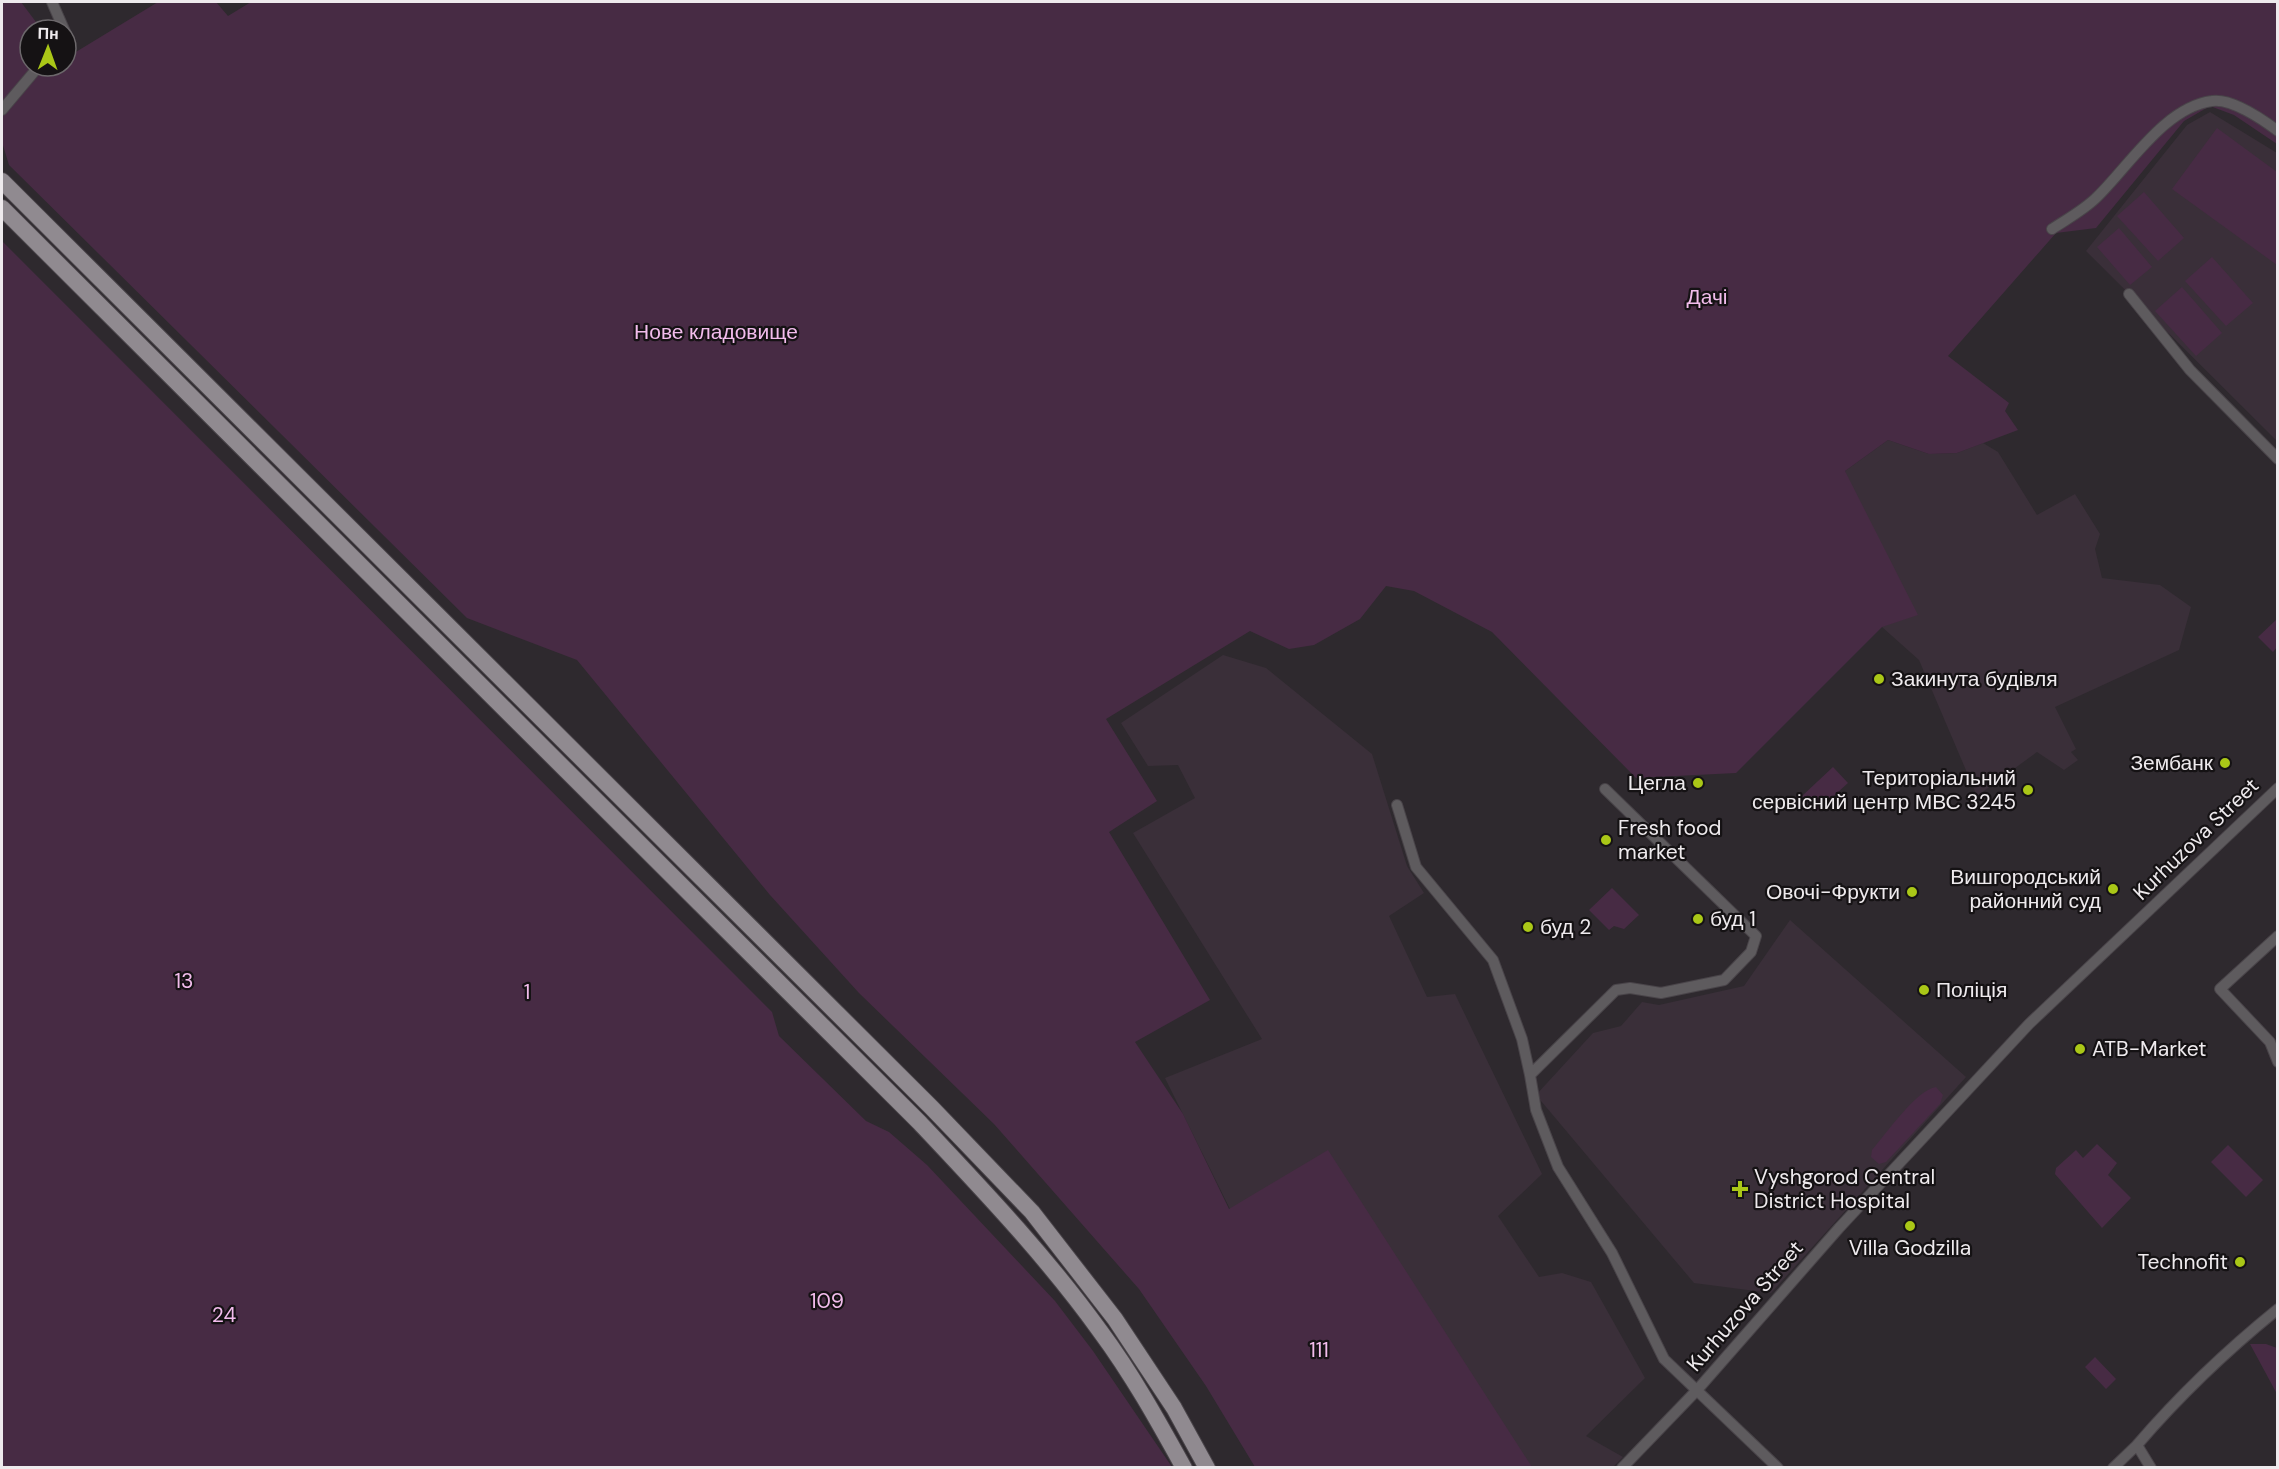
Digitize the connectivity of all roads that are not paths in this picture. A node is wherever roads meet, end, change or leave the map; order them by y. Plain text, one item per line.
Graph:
1 (52, 2) edge
2 (59, 18) edge
3 (29, 78) edge
4 (2, 110) edge
5 (2277, 131) edge
6 (2, 181) edge
7 (2, 208) edge
8 (2052, 229) dead end
9 (2129, 294) dead end
10 (2277, 459) edge
11 (2277, 788) edge
12 (1605, 789) dead end
13 (1397, 805) dead end
14 (2277, 936) edge
15 (2277, 1062) edge
16 (1530, 1076) junction
17 (2277, 1309) edge
18 (1698, 1389) junction
19 (2137, 1445) junction
20 (1184, 1467) edge
21 (1207, 1467) edge
22 (1622, 1467) edge
23 (1778, 1467) edge
24 (2113, 1467) edge
25 (2151, 1467) edge

1 - 2 street
3 - 4 street
5 - 8 street
6 - 21 main road
7 - 20 main road
9 - 10 street
11 - 18 street, Kurhuzova Street
12 - 16 street
13 - 16 street
14 - 15 street
16 - 18 street
17 - 19 street
18 - 22 street, Kurhuzova Street
18 - 23 street
19 - 24 street
19 - 25 street

